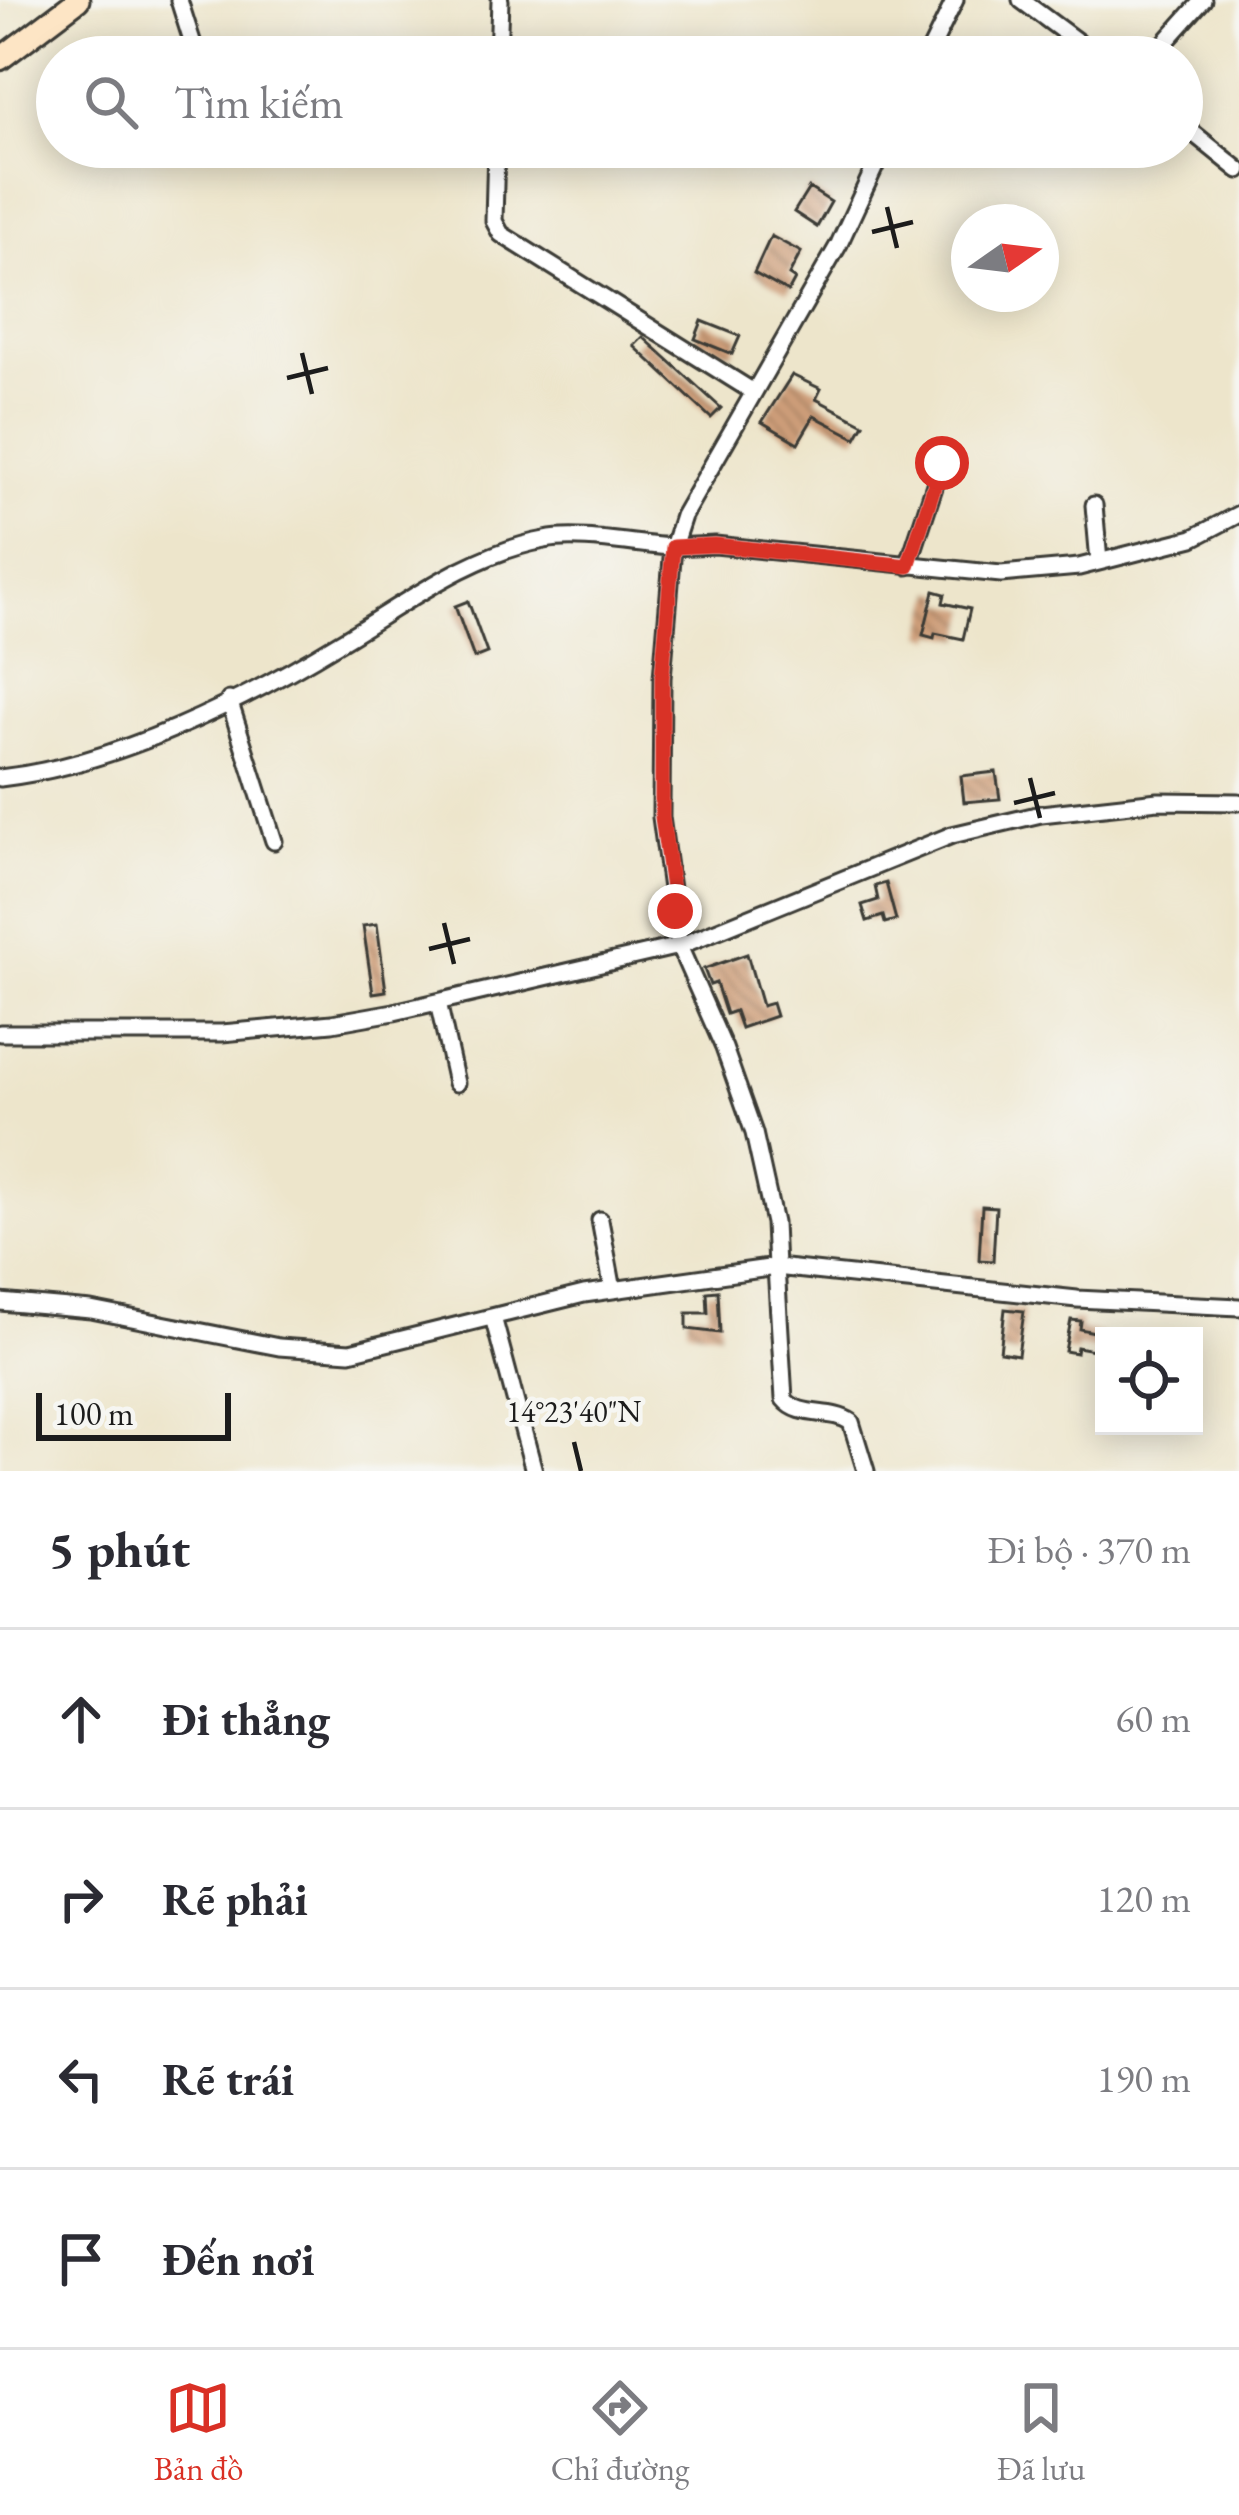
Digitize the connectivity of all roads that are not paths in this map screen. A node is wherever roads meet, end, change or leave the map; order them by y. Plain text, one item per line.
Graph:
1 (78, 0) edge
2 (179, 0) edge
3 (500, 0) edge
4 (956, 0) edge
5 (1021, 0) edge
6 (1203, 0) edge
7 (190, 36) edge
8 (499, 36) edge
9 (937, 36) edge
10 (1069, 36) edge
11 (1171, 36) edge
12 (0, 59) edge
13 (1203, 141) edge
14 (495, 168) edge
15 (874, 168) edge
16 (1239, 170) edge
17 (752, 391) junction
18 (942, 463) dead end
19 (1094, 505) dead end
20 (1239, 514) edge
21 (673, 547) junction
22 (1099, 562) junction
23 (908, 566) junction
24 (230, 700) junction
25 (0, 778) edge
26 (1239, 802) edge
27 (274, 842) dead end
28 (680, 946) junction
29 (438, 1002) junction
30 (0, 1033) edge
31 (456, 1082) dead end
32 (600, 1220) dead end
33 (776, 1268) junction
34 (613, 1290) junction
35 (0, 1302) edge
36 (1239, 1306) edge
37 (493, 1317) junction
38 (534, 1471) edge
39 (866, 1471) edge

1 - 12 main road
2 - 7 street
3 - 8 street
4 - 9 street
5 - 10 street
6 - 11 street
13 - 16 street
14 - 17 street
15 - 17 street
17 - 21 street
18 - 23 street
19 - 22 street
20 - 22 street
21 - 23 street
21 - 24 street
21 - 28 street
22 - 23 street
24 - 25 street
24 - 27 street
26 - 28 street
28 - 29 street
28 - 33 street
29 - 30 street
29 - 31 street
32 - 34 street
33 - 34 street
33 - 36 street
33 - 39 street
34 - 37 street
35 - 37 street
37 - 38 street

